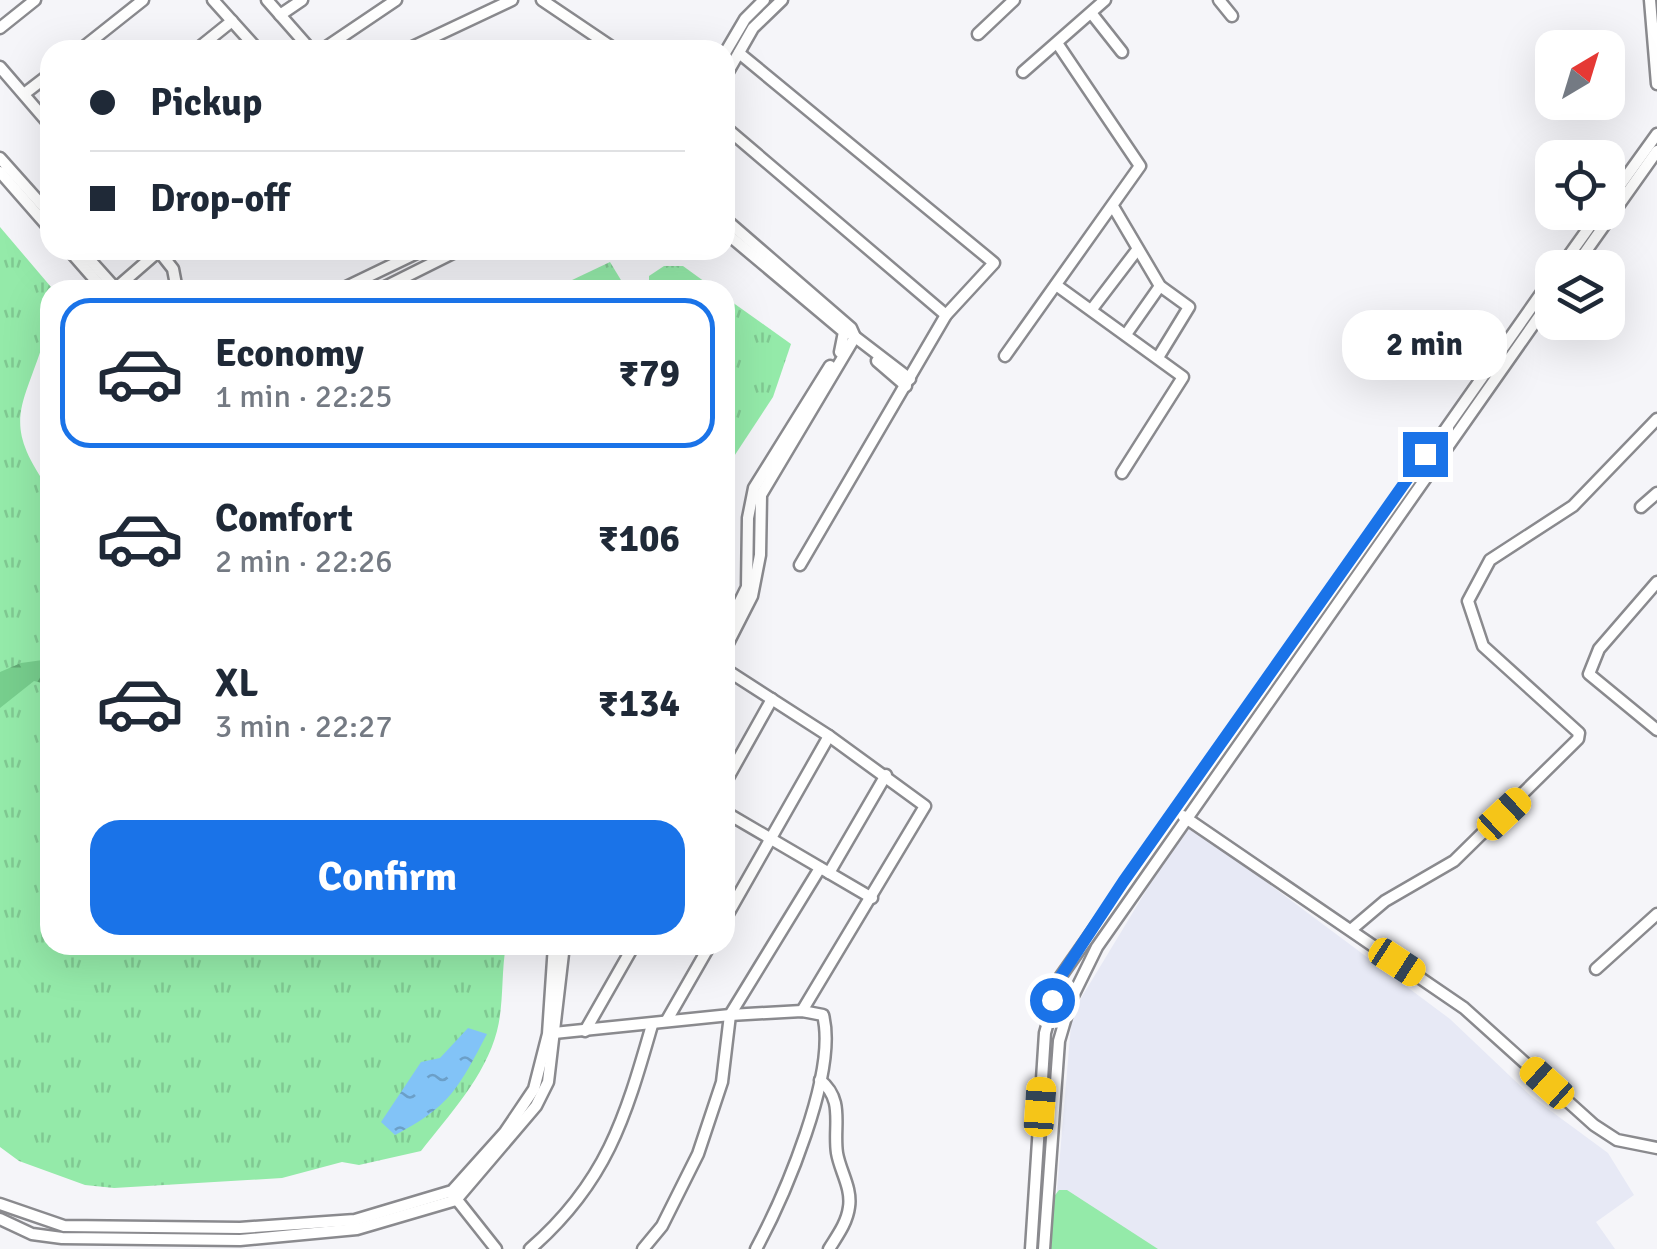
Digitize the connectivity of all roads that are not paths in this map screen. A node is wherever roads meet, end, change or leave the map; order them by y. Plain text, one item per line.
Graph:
1 (35, 0) edge
2 (143, 0) edge
3 (214, 0) edge
4 (266, 0) edge
5 (302, 0) edge
6 (396, 0) edge
7 (512, 0) edge
8 (542, 0) edge
9 (764, 0) edge
10 (782, 0) edge
11 (1014, 0) edge
12 (1105, 0) edge
13 (1219, 0) edge
14 (1650, 0) edge
15 (1092, 14) junction
16 (280, 15) junction
17 (1232, 16) dead end
18 (232, 22) junction
19 (0, 28) edge
20 (978, 34) dead end
21 (93, 40) edge
22 (209, 40) edge
23 (249, 40) edge
24 (303, 40) edge
25 (337, 40) edge
26 (427, 40) edge
27 (598, 40) edge
28 (732, 40) edge
29 (1057, 43) junction
30 (1122, 52) dead end
31 (739, 53) junction
32 (735, 60) edge
33 (0, 66) edge
34 (1023, 72) dead end
35 (40, 82) edge
36 (1657, 84) edge
37 (24, 94) junction
38 (40, 113) edge
39 (1657, 134) edge
40 (735, 136) edge
41 (1657, 151) edge
42 (0, 158) edge
43 (0, 172) edge
44 (1625, 178) edge
45 (40, 203) edge
46 (1114, 208) junction
47 (40, 218) edge
48 (735, 229) edge
49 (735, 240) edge
50 (1137, 250) junction
51 (1587, 250) edge
52 (78, 260) edge
53 (90, 260) edge
54 (148, 260) edge
55 (403, 260) edge
56 (423, 260) edge
57 (439, 260) edge
58 (425, 267) junction
59 (95, 280) edge
60 (107, 280) edge
61 (127, 280) edge
62 (361, 280) edge
63 (399, 280) edge
64 (1056, 286) junction
65 (1160, 286) junction
66 (1535, 302) edge
67 (1092, 309) junction
68 (946, 315) junction
69 (1535, 322) edge
70 (1127, 332) junction
71 (849, 336) junction
72 (1005, 356) dead end
73 (1159, 356) junction
74 (908, 383) junction
75 (1657, 418) edge
76 (1122, 473) dead end
77 (1657, 493) edge
78 (1641, 507) dead end
79 (800, 565) dead end
80 (1657, 582) edge
81 (735, 612) edge
82 (735, 629) edge
83 (735, 676) edge
84 (772, 699) junction
85 (1657, 730) edge
86 (830, 736) junction
87 (735, 765) edge
88 (886, 775) junction
89 (1171, 814) junction
90 (735, 817) edge
91 (1187, 817) junction
92 (772, 837) junction
93 (825, 870) junction
94 (872, 898) junction
95 (735, 902) edge
96 (1657, 914) edge
97 (1352, 929) junction
98 (554, 955) edge
99 (563, 955) edge
100 (628, 955) edge
101 (704, 955) edge
102 (1596, 969) dead end
103 (802, 1012) junction
104 (730, 1016) junction
105 (667, 1020) junction
106 (652, 1025) junction
107 (585, 1031) junction
108 (552, 1034) junction
109 (820, 1080) junction
110 (1657, 1148) edge
111 (454, 1195) junction
112 (0, 1204) edge
113 (0, 1219) edge
114 (240, 1239) edge
115 (59, 1244) edge
116 (496, 1249) edge
117 (530, 1249) edge
118 (643, 1249) edge
119 (756, 1249) edge
120 (829, 1249) edge
121 (1030, 1249) edge
122 (1044, 1249) edge

1 - 19 street
2 - 21 street
3 - 18 street
4 - 16 street
5 - 16 street
6 - 25 street
7 - 26 street
8 - 27 street
9 - 28 street
10 - 31 street
11 - 20 street
12 - 15 street
13 - 17 street
14 - 36 street
15 - 29 street
15 - 30 street
16 - 24 street
18 - 22 street
18 - 23 street
29 - 34 street
29 - 46 street
31 - 32 street
31 - 68 street
33 - 37 street
35 - 37 street
37 - 38 street
39 - 44 street
40 - 68 street
41 - 51 street
42 - 45 street
43 - 47 street
46 - 50 street
46 - 64 street
48 - 71 street
49 - 71 street
50 - 65 street
50 - 67 street
52 - 59 street
53 - 60 street
54 - 61 street
55 - 62 street
56 - 58 street
57 - 58 street
58 - 63 street
64 - 67 street
64 - 72 street
65 - 70 street
65 - 73 street
66 - 89 street
67 - 70 street
68 - 74 street
69 - 91 street
70 - 73 street
71 - 74 street
71 - 81 street
71 - 82 street
73 - 76 street
74 - 79 street
75 - 97 street
77 - 78 street
80 - 85 street
83 - 84 street
84 - 86 street
84 - 87 street
86 - 88 street
86 - 92 street
88 - 93 street
88 - 94 street
89 - 91 street
89 - 121 street
90 - 92 street
91 - 97 street
91 - 122 street
92 - 93 street
92 - 95 street
93 - 94 street
93 - 104 street
94 - 103 street
96 - 102 street
97 - 110 street
98 - 108 street
99 - 108 street
100 - 107 street
101 - 105 street
103 - 104 street
103 - 109 street
104 - 105 street
104 - 118 street
105 - 106 street
106 - 107 street
106 - 117 street
107 - 108 street
108 - 111 street
109 - 119 street
109 - 120 street
111 - 114 street
111 - 116 street
112 - 114 street
113 - 115 street
114 - 115 street

